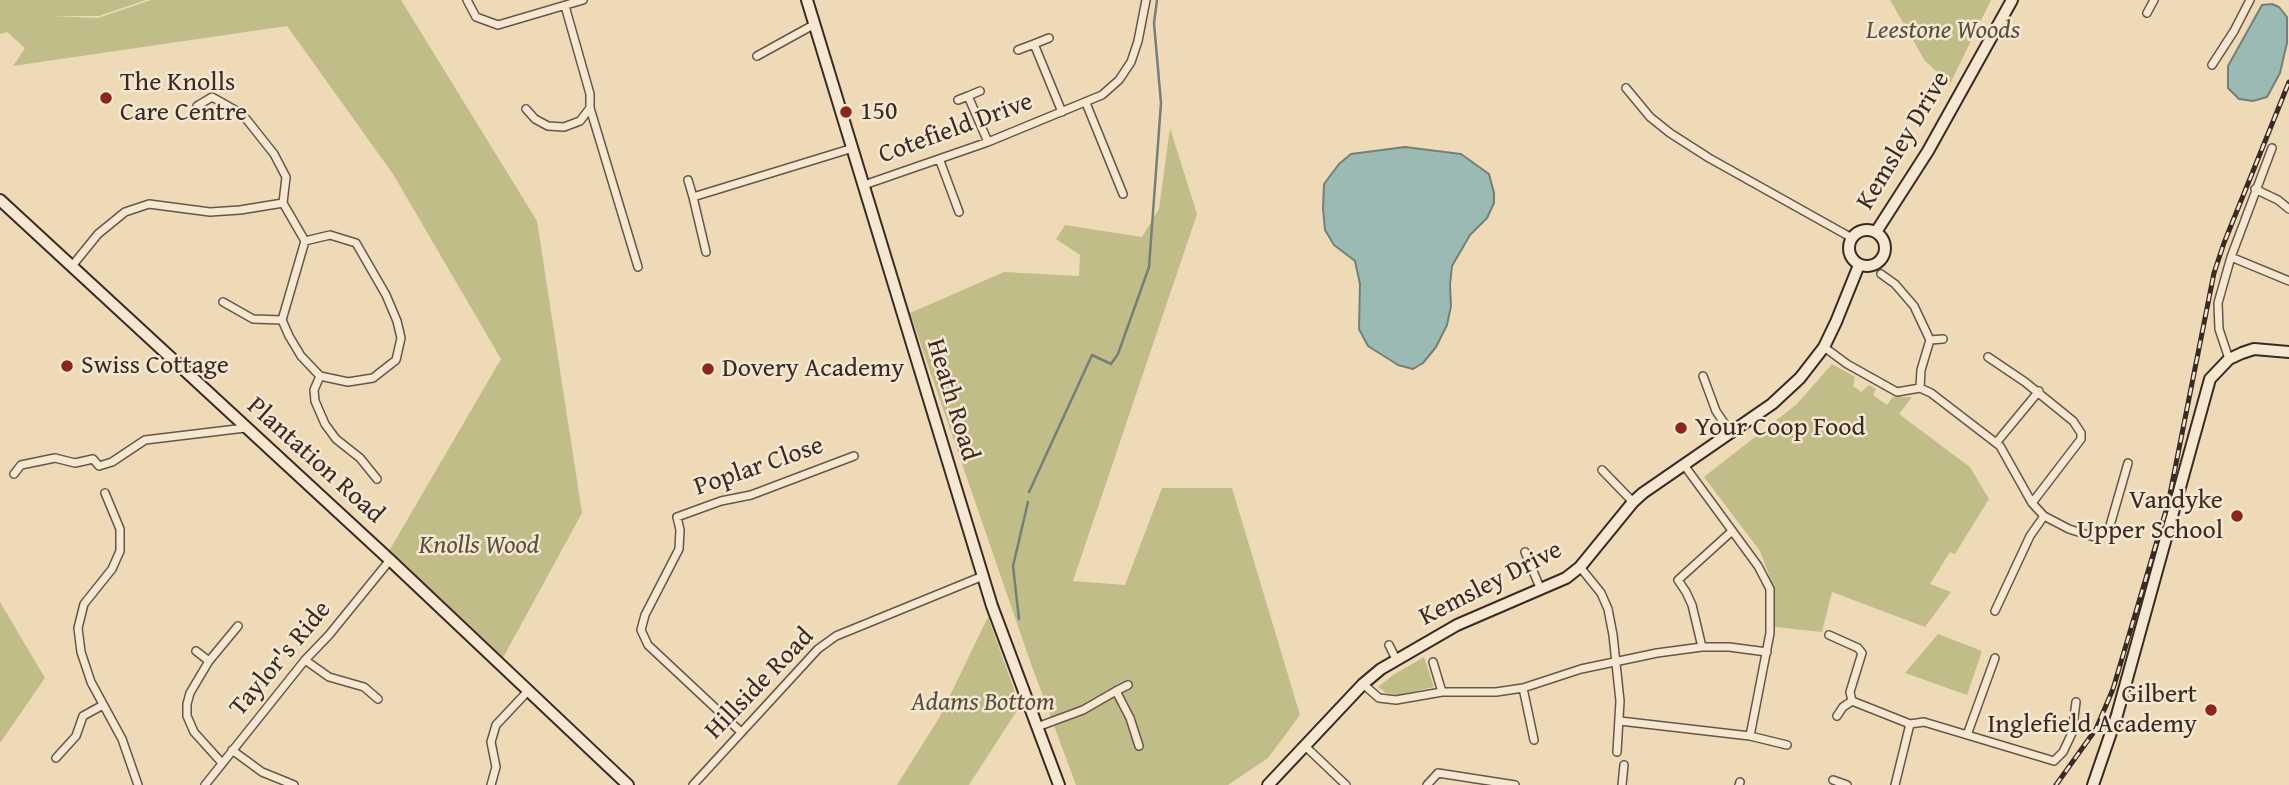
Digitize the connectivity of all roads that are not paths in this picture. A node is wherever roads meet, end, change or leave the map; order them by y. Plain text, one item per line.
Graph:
1 (467, 0) edge
2 (583, 0) edge
3 (807, 0) edge
4 (1146, 0) edge
5 (2012, 0) edge
6 (2154, 0) edge
7 (2250, 0) edge
8 (565, 6) junction
9 (2147, 13) dead end
10 (815, 24) junction
11 (1049, 38) dead end
12 (1034, 44) junction
13 (1018, 50) dead end
14 (757, 56) dead end
15 (2212, 65) dead end
16 (1626, 88) dead end
17 (980, 92) dead end
18 (968, 96) junction
19 (958, 100) dead end
20 (1086, 103) junction
21 (197, 106) dead end
22 (590, 108) junction
23 (526, 109) dead end
24 (1062, 112) junction
25 (988, 142) junction
26 (853, 148) junction
27 (2272, 148) dead end
28 (940, 161) junction
29 (688, 180) dead end
30 (864, 185) junction
31 (2255, 189) junction
32 (1124, 194) dead end
33 (692, 197) junction
34 (0, 200) edge
35 (283, 203) junction
36 (2289, 209) edge
37 (959, 212) dead end
38 (1876, 232) junction
39 (1852, 238) junction
40 (305, 241) junction
41 (706, 253) dead end
42 (2231, 257) junction
43 (1859, 265) junction
44 (72, 266) junction
45 (638, 267) dead end
46 (1881, 274) dead end
47 (2289, 281) edge
48 (223, 302) dead end
49 (282, 320) junction
50 (1943, 339) dead end
51 (1930, 340) junction
52 (1824, 346) junction
53 (2289, 352) edge
54 (1988, 357) dead end
55 (2229, 359) junction
56 (320, 376) junction
57 (1703, 376) dead end
58 (1920, 388) junction
59 (2038, 392) junction
60 (246, 428) junction
61 (1731, 433) junction
62 (1996, 443) junction
63 (853, 456) dead end
64 (2128, 463) dead end
65 (1684, 465) junction
66 (1602, 470) dead end
67 (14, 474) dead end
68 (377, 479) dead end
69 (105, 493) dead end
70 (1633, 502) junction
71 (2032, 503) junction
72 (2044, 516) junction
73 (1731, 532) junction
74 (1525, 552) dead end
75 (390, 560) junction
76 (1580, 567) junction
77 (983, 576) junction
78 (1541, 590) junction
79 (1995, 611) dead end
80 (238, 626) dead end
81 (1829, 635) dead end
82 (1389, 645) dead end
83 (1702, 647) junction
84 (197, 652) dead end
85 (1767, 652) junction
86 (1995, 658) dead end
87 (1396, 659) junction
88 (305, 660) junction
89 (209, 661) junction
90 (1617, 661) junction
91 (1433, 662) dead end
92 (1363, 684) junction
93 (1128, 685) dead end
94 (1523, 688) junction
95 (528, 691) junction
96 (1116, 691) junction
97 (1442, 692) junction
98 (378, 699) dead end
99 (1852, 701) junction
100 (2076, 702) dead end
101 (103, 705) junction
102 (1837, 716) dead end
103 (1620, 720) junction
104 (1910, 724) junction
105 (1037, 727) junction
106 (741, 732) junction
107 (1967, 735) junction
108 (1751, 736) junction
109 (1534, 740) dead end
110 (1787, 745) dead end
111 (1139, 746) dead end
112 (1305, 746) junction
113 (232, 750) junction
114 (1617, 752) dead end
115 (57, 758) dead end
116 (222, 763) junction
117 (1624, 765) dead end
118 (1833, 780) dead end
119 (138, 785) edge
120 (205, 785) edge
121 (294, 785) edge
122 (491, 785) edge
123 (628, 785) edge
124 (692, 785) edge
125 (1059, 785) edge
126 (1268, 785) edge
127 (1346, 785) edge
128 (1427, 785) edge
129 (1515, 785) edge
130 (1622, 785) edge
131 (1847, 785) edge
132 (1895, 785) edge
133 (2092, 785) edge

1 - 8 street
2 - 8 street
3 - 10 street, Heath Road
4 - 20 street, Cotefield Drive
5 - 38 street, Kemsley Drive
6 - 9 street
7 - 15 street
8 - 22 street
10 - 14 street
10 - 26 street, Heath Road
11 - 12 street, Cotefield Drive
12 - 13 street, Cotefield Drive
12 - 24 street, Cotefield Drive
16 - 39 street
17 - 18 street
18 - 19 street
18 - 25 street
20 - 24 street, Cotefield Drive
20 - 32 street
21 - 35 street
22 - 23 street
22 - 45 street
24 - 25 street, Cotefield Drive
25 - 28 street, Cotefield Drive
26 - 30 street, Heath Road
26 - 33 street
27 - 31 street
28 - 30 street, Cotefield Drive
28 - 37 street
29 - 33 street
30 - 77 street, Heath Road
31 - 36 street
31 - 42 street
33 - 41 street
34 - 44 street, Plantation Road
35 - 40 street
35 - 44 street
38 - 39 street
38 - 43 street
39 - 43 street
40 - 49 street
40 - 56 street
42 - 47 street
42 - 55 street
43 - 52 street, Kemsley Drive
44 - 60 street, Plantation Road
46 - 51 street
48 - 49 street
49 - 56 street
50 - 51 street
51 - 58 street
52 - 58 street
52 - 61 street, Kemsley Drive
53 - 55 street
54 - 59 street
55 - 133 street
56 - 68 street
57 - 61 street
58 - 62 street
59 - 62 street
59 - 71 street
60 - 67 street
60 - 75 street, Plantation Road
61 - 65 street, Kemsley Drive
62 - 71 street
63 - 106 street, Poplar Close
64 - 72 street
65 - 70 street, Kemsley Drive
65 - 73 street
66 - 70 street
69 - 101 street
70 - 76 street, Kemsley Drive
71 - 72 street
72 - 79 street
73 - 83 street
73 - 85 street
74 - 78 street
75 - 88 street, Taylor's Ride
75 - 95 street, Plantation Road
76 - 78 street, Kemsley Drive
76 - 90 street
77 - 105 street, Heath Road
77 - 106 street, Hillside Road
78 - 87 street, Kemsley Drive
80 - 89 street
81 - 99 street
82 - 87 street
83 - 85 street
83 - 90 street
84 - 89 street
85 - 108 street
86 - 107 street
87 - 92 street, Kemsley Drive
88 - 98 street
88 - 113 street, Taylor's Ride
89 - 116 street
90 - 94 street
90 - 103 street
91 - 97 street
92 - 97 street
92 - 112 street, Kemsley Drive
93 - 96 street
94 - 97 street
94 - 109 street
95 - 122 street
95 - 123 street, Plantation Road
96 - 105 street
96 - 111 street
99 - 102 street
99 - 104 street
100 - 107 street
101 - 115 street
101 - 119 street
103 - 108 street
103 - 114 street
104 - 107 street
104 - 132 street
105 - 125 street, Heath Road
106 - 124 street, Hillside Road
108 - 110 street
112 - 126 street, Kemsley Drive
112 - 127 street
113 - 116 street, Taylor's Ride
113 - 121 street
116 - 120 street, Taylor's Ride
117 - 130 street
118 - 131 street
128 - 129 street

